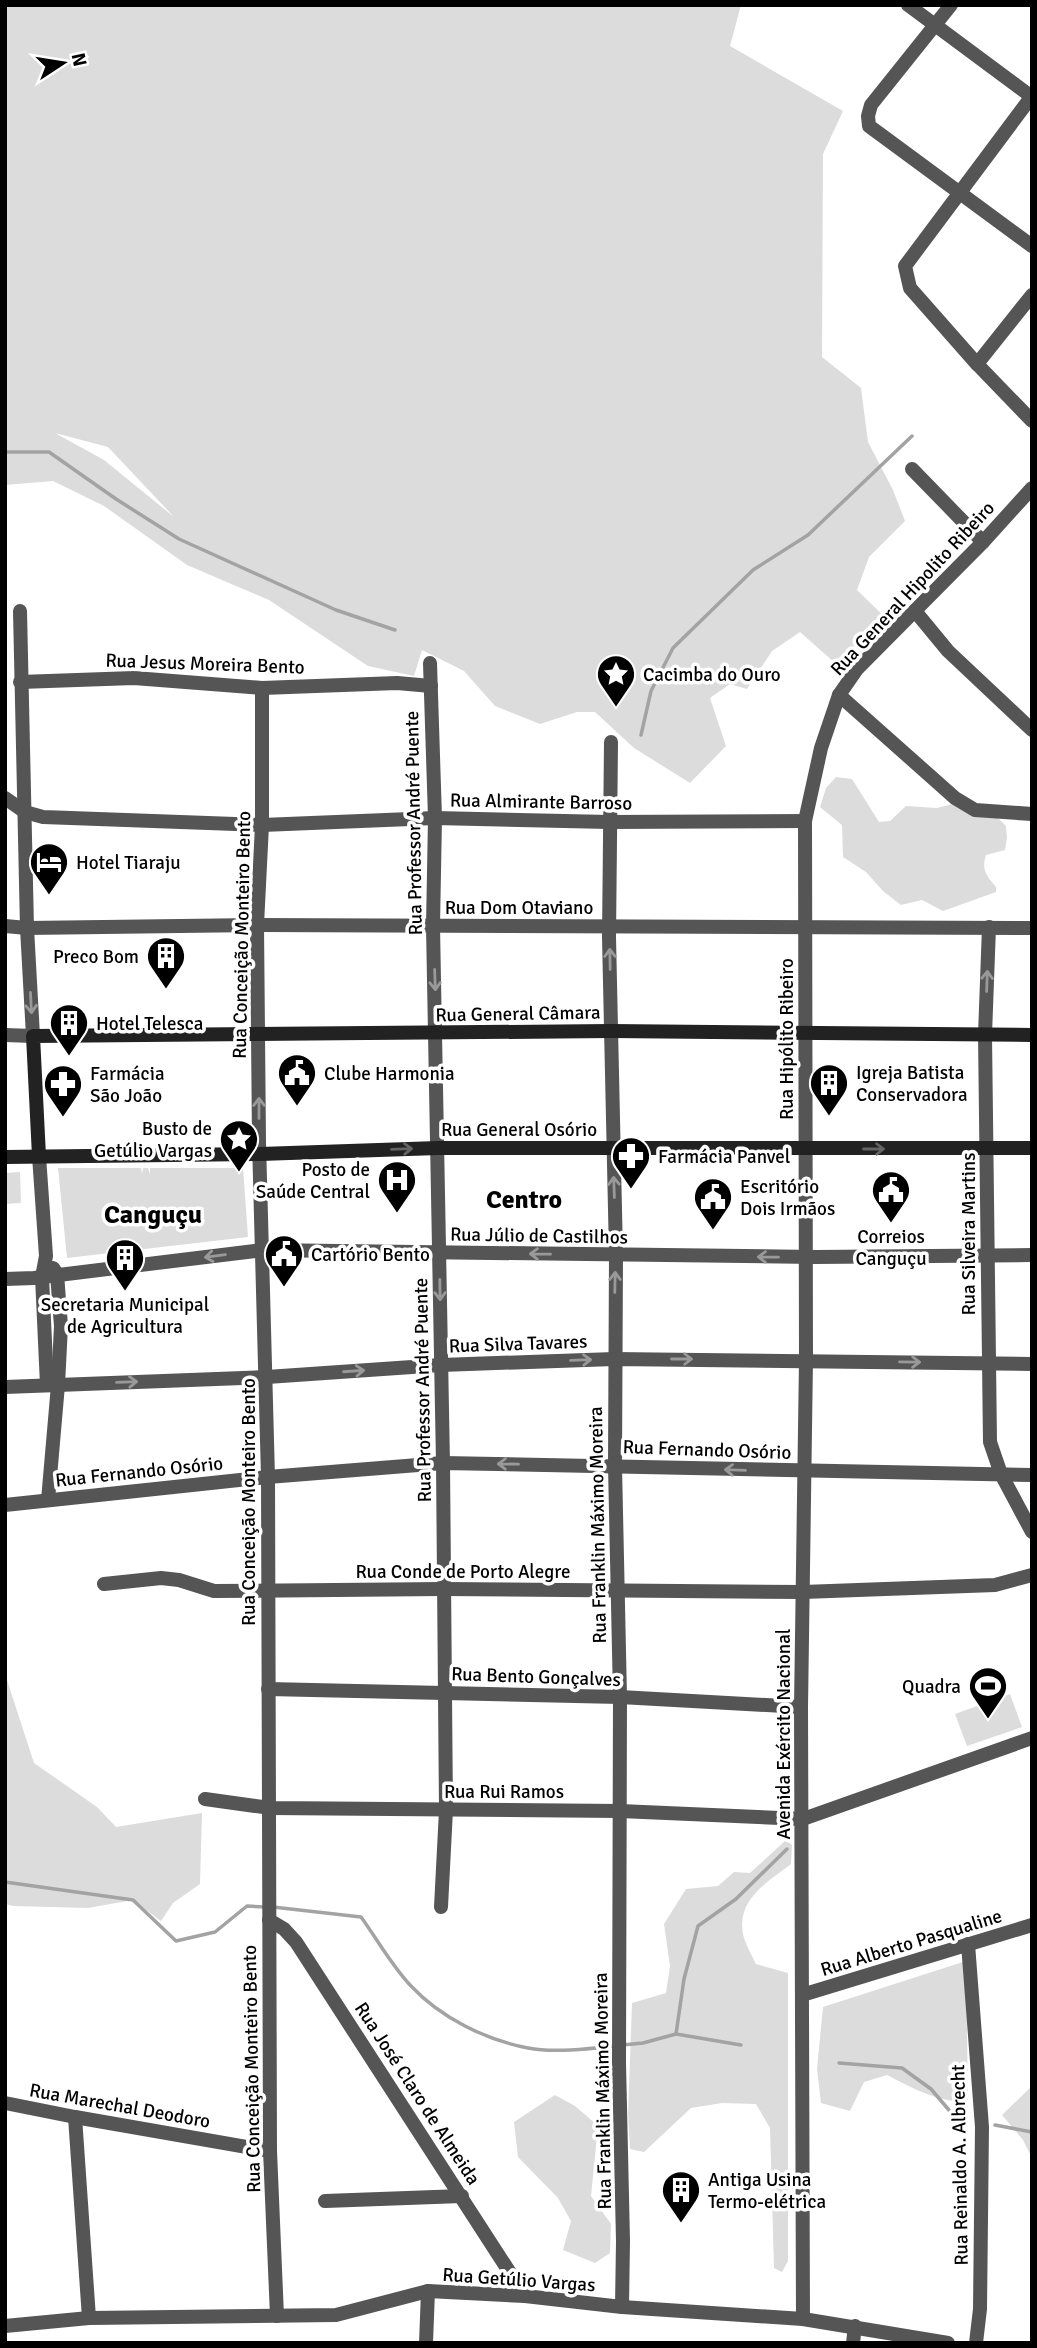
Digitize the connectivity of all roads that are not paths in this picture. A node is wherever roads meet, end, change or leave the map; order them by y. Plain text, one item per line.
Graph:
1 (908, 5) edge
2 (951, 5) edge
3 (935, 26) junction
4 (1032, 97) edge
5 (960, 194) junction
6 (1032, 246) edge
7 (1032, 295) edge
8 (977, 364) junction
9 (1032, 421) edge
10 (912, 469) dead end
11 (1032, 488) edge
12 (983, 542) junction
13 (20, 611) dead end
14 (915, 611) junction
15 (430, 663) dead end
16 (20, 682) junction
17 (431, 686) junction
18 (262, 688) junction
19 (839, 695) junction
20 (1032, 730) edge
21 (611, 742) dead end
22 (5, 798) edge
23 (25, 812) junction
24 (1032, 814) edge
25 (435, 818) junction
26 (805, 821) junction
27 (610, 822) junction
28 (262, 825) junction
29 (257, 925) junction
30 (5, 926) edge
31 (433, 926) junction
32 (609, 926) junction
33 (989, 927) junction
34 (27, 928) junction
35 (805, 928) junction
36 (1032, 928) edge
37 (611, 1031) junction
38 (805, 1032) junction
39 (437, 1034) junction
40 (5, 1035) edge
41 (258, 1035) junction
42 (985, 1035) junction
43 (1032, 1035) edge
44 (33, 1036) junction
45 (438, 1148) junction
46 (986, 1148) junction
47 (1032, 1148) edge
48 (613, 1149) junction
49 (806, 1149) junction
50 (260, 1154) junction
51 (40, 1156) junction
52 (5, 1157) edge
53 (263, 1250) junction
54 (439, 1253) junction
55 (616, 1255) junction
56 (987, 1255) junction
57 (1032, 1255) edge
58 (806, 1257) junction
59 (49, 1276) junction
60 (5, 1279) edge
61 (44, 1326) junction
62 (61, 1326) junction
63 (614, 1359) junction
64 (806, 1360) junction
65 (988, 1363) junction
66 (1032, 1364) edge
67 (441, 1365) junction
68 (267, 1377) junction
69 (53, 1385) junction
70 (5, 1387) edge
71 (443, 1463) junction
72 (615, 1466) junction
73 (803, 1472) junction
74 (1001, 1474) junction
75 (1032, 1475) edge
76 (268, 1477) junction
77 (48, 1500) junction
78 (5, 1505) edge
79 (1032, 1531) edge
80 (1032, 1575) edge
81 (104, 1584) dead end
82 (443, 1589) junction
83 (268, 1591) junction
84 (617, 1592) junction
85 (803, 1592) junction
86 (268, 1689) junction
87 (445, 1692) junction
88 (620, 1697) junction
89 (802, 1707) junction
90 (1032, 1738) edge
91 (205, 1799) dead end
92 (270, 1808) junction
93 (446, 1810) junction
94 (620, 1811) junction
95 (803, 1819) junction
96 (441, 1907) dead end
97 (269, 1917) junction
98 (1032, 1925) edge
99 (968, 1944) junction
100 (802, 1995) junction
101 (5, 2103) edge
102 (75, 2118) junction
103 (270, 2151) junction
104 (462, 2196) junction
105 (326, 2201) dead end
106 (428, 2291) junction
107 (525, 2296) junction
108 (622, 2307) junction
109 (277, 2316) junction
110 (89, 2318) junction
111 (803, 2319) junction
112 (5, 2326) edge
113 (855, 2326) junction
114 (426, 2343) edge
115 (853, 2343) edge
116 (948, 2343) edge
117 (976, 2343) edge

1 - 3 street
2 - 3 street
3 - 4 street
3 - 5 street
4 - 5 street
5 - 6 street
5 - 8 street
7 - 8 street
8 - 9 street
10 - 12 street
11 - 12 street, Rua General Hipolito Ribeiro
12 - 14 street, Rua General Hipolito Ribeiro
13 - 16 street
14 - 19 street, Rua General Hipolito Ribeiro
14 - 20 street
15 - 17 street, Rua Professor André Puente
16 - 18 street, Rua Jesus Moreira Bento
16 - 23 street
17 - 18 street, Rua Jesus Moreira Bento
17 - 25 street, Rua Professor André Puente
18 - 28 street, Rua Conceição Monteiro Bento
19 - 24 street
19 - 26 street, Rua General Hipolito Ribeiro
21 - 27 street, Rua Franklin Máximo Moreira
22 - 23 street
23 - 28 street, Rua Almirante Barroso
23 - 34 street
25 - 27 street, Rua Almirante Barroso
25 - 28 street, Rua Almirante Barroso
25 - 31 street, Rua Professor André Puente
26 - 27 street, Rua Almirante Barroso
26 - 35 street, Rua General Hipolito Ribeiro
27 - 32 street, Rua Franklin Máximo Moreira
28 - 29 street, Rua Conceição Monteiro Bento
29 - 31 street, Rua Dom Otaviano
29 - 34 street, Rua Dom Otaviano
29 - 41 street, Rua Conceição Monteiro Bento
30 - 34 street, Rua Dom Otaviano
31 - 32 street, Rua Dom Otaviano
31 -> 39 street, Rua Professor André Puente
32 - 35 street, Rua Dom Otaviano
37 -> 32 street, Rua Franklin Máximo Moreira
33 - 35 street, Rua Dom Otaviano
33 - 36 street, Rua Dom Otaviano
42 -> 33 street, Rua Silveira Martins
34 -> 44 street
35 - 38 street, Rua Hipólito Ribeiro
37 - 38 main road, Rua General Câmara
37 - 39 main road, Rua General Câmara
37 - 48 street, Rua Franklin Máximo Moreira
38 - 42 main road, Rua General Câmara
38 - 49 street, Rua Hipólito Ribeiro
39 - 41 main road, Rua General Câmara
39 - 45 street, Rua Professor André Puente
40 - 44 street, Rua General Câmara
41 - 44 main road, Rua General Câmara
50 -> 41 street, Rua Conceição Monteiro Bento
42 - 43 main road, Rua General Câmara
42 - 46 street, Rua Silveira Martins
44 - 51 main road
45 - 48 main road, Rua General Osório
50 -> 45 main road, Rua General Osório
45 - 54 street, Rua Professor André Puente
46 - 47 main road, Rua General Osório
49 -> 46 main road, Rua General Osório
46 - 56 street, Rua Silveira Martins
48 - 49 main road, Rua General Osório
55 -> 48 street, Rua Franklin Máximo Moreira
49 - 58 street, Avenida Exército Nacional
50 - 51 main road, Rua General Osório
50 - 53 street, Rua Conceição Monteiro Bento
51 - 52 main road, Rua General Osório
51 - 59 street
53 - 54 street, Rua Júlio de Castilhos
53 -> 59 street, Rua Júlio de Castilhos
53 - 68 street, Rua Conceição Monteiro Bento
55 -> 54 street, Rua Júlio de Castilhos
54 -> 67 street, Rua Professor André Puente
58 -> 55 street, Rua Júlio de Castilhos
63 -> 55 street, Rua Franklin Máximo Moreira
56 - 57 street, Rua Júlio de Castilhos
56 - 58 street, Rua Júlio de Castilhos
56 - 65 street, Rua Silveira Martins
58 - 64 street, Avenida Exército Nacional
59 - 60 street, Rua Júlio de Castilhos
59 - 61 street
59 - 62 street
61 - 62 street
61 - 69 street
62 - 69 street
63 -> 64 street, Rua Silva Tavares
67 -> 63 street, Rua Silva Tavares
63 - 72 street, Rua Franklin Máximo Moreira
64 -> 65 street, Rua Silva Tavares
64 - 73 street, Avenida Exército Nacional
65 - 66 street, Rua Silva Tavares
65 - 74 street, Rua Silveira Martins
68 -> 67 street, Rua Silva Tavares
67 - 71 street, Rua Professor André Puente
69 -> 68 street, Rua Silva Tavares
68 - 76 street, Rua Conceição Monteiro Bento
69 - 70 street, Rua Silva Tavares
69 - 77 street
72 -> 71 street, Rua Fernando Osório
71 - 76 street, Rua Fernando Osório
71 - 82 street, Rua Professor André Puente
73 -> 72 street, Rua Fernando Osório
72 - 84 street, Rua Franklin Máximo Moreira
73 - 74 street, Rua Fernando Osório
73 - 85 street, Avenida Exército Nacional
74 - 75 street, Rua Fernando Osório
74 - 79 street, Rua Silveira Martins
76 - 77 street, Rua Fernando Osório
76 - 83 street, Rua Conceição Monteiro Bento
77 - 78 street, Rua Fernando Osório
80 - 85 street, Rua Conde de Porto Alegre
81 - 83 street, Rua Conde de Porto Alegre
82 - 83 street, Rua Conde de Porto Alegre
82 - 84 street, Rua Conde de Porto Alegre
82 - 87 street, Rua Professor André Puente
83 - 86 street, Rua Conceição Monteiro Bento
84 - 85 street, Rua Conde de Porto Alegre
84 - 88 street, Rua Franklin Máximo Moreira
85 - 89 street, Avenida Exército Nacional
86 - 87 street, Rua Bento Gonçalves
86 - 92 street, Rua Conceição Monteiro Bento
87 - 88 street, Rua Bento Gonçalves
87 - 93 street, Rua Professor André Puente
88 - 89 street, Rua Bento Gonçalves
88 - 94 street, Rua Franklin Máximo Moreira
89 - 95 street, Avenida Exército Nacional
90 - 95 street
91 - 92 street, Rua Rui Ramos
92 - 93 street, Rua Rui Ramos
92 - 97 street, Rua Conceição Monteiro Bento
93 - 94 street, Rua Rui Ramos
93 - 96 street, Rua Professor André Puente
94 - 95 street, Rua Rui Ramos
94 - 108 street, Rua Franklin Máximo Moreira
95 - 100 street, Avenida Exército Nacional
97 - 103 street, Rua Conceição Monteiro Bento
97 - 104 street, Rua José Claro de Almeida
98 - 99 street, Rua Alberto Pasqualine
99 - 100 street, Rua Alberto Pasqualine
99 - 117 street, Rua Reinaldo A. Albrecht
100 - 111 street, Avenida Exército Nacional
101 - 102 street, Rua Marechal Deodoro
102 - 103 street, Rua Marechal Deodoro
102 - 110 street
103 - 109 street, Rua Conceição Monteiro Bento
104 - 105 street
104 - 107 street, Rua José Claro de Almeida
106 - 107 street, Rua Getúlio Vargas
106 - 109 street, Rua Getúlio Vargas
106 - 114 street
107 - 108 street, Rua Getúlio Vargas
108 - 111 street, Rua Getúlio Vargas
109 - 110 street, Rua Getúlio Vargas
110 - 112 street, Rua Getúlio Vargas
111 - 113 street, Rua Getúlio Vargas
113 - 115 street
113 - 116 street, Rua Getúlio Vargas

